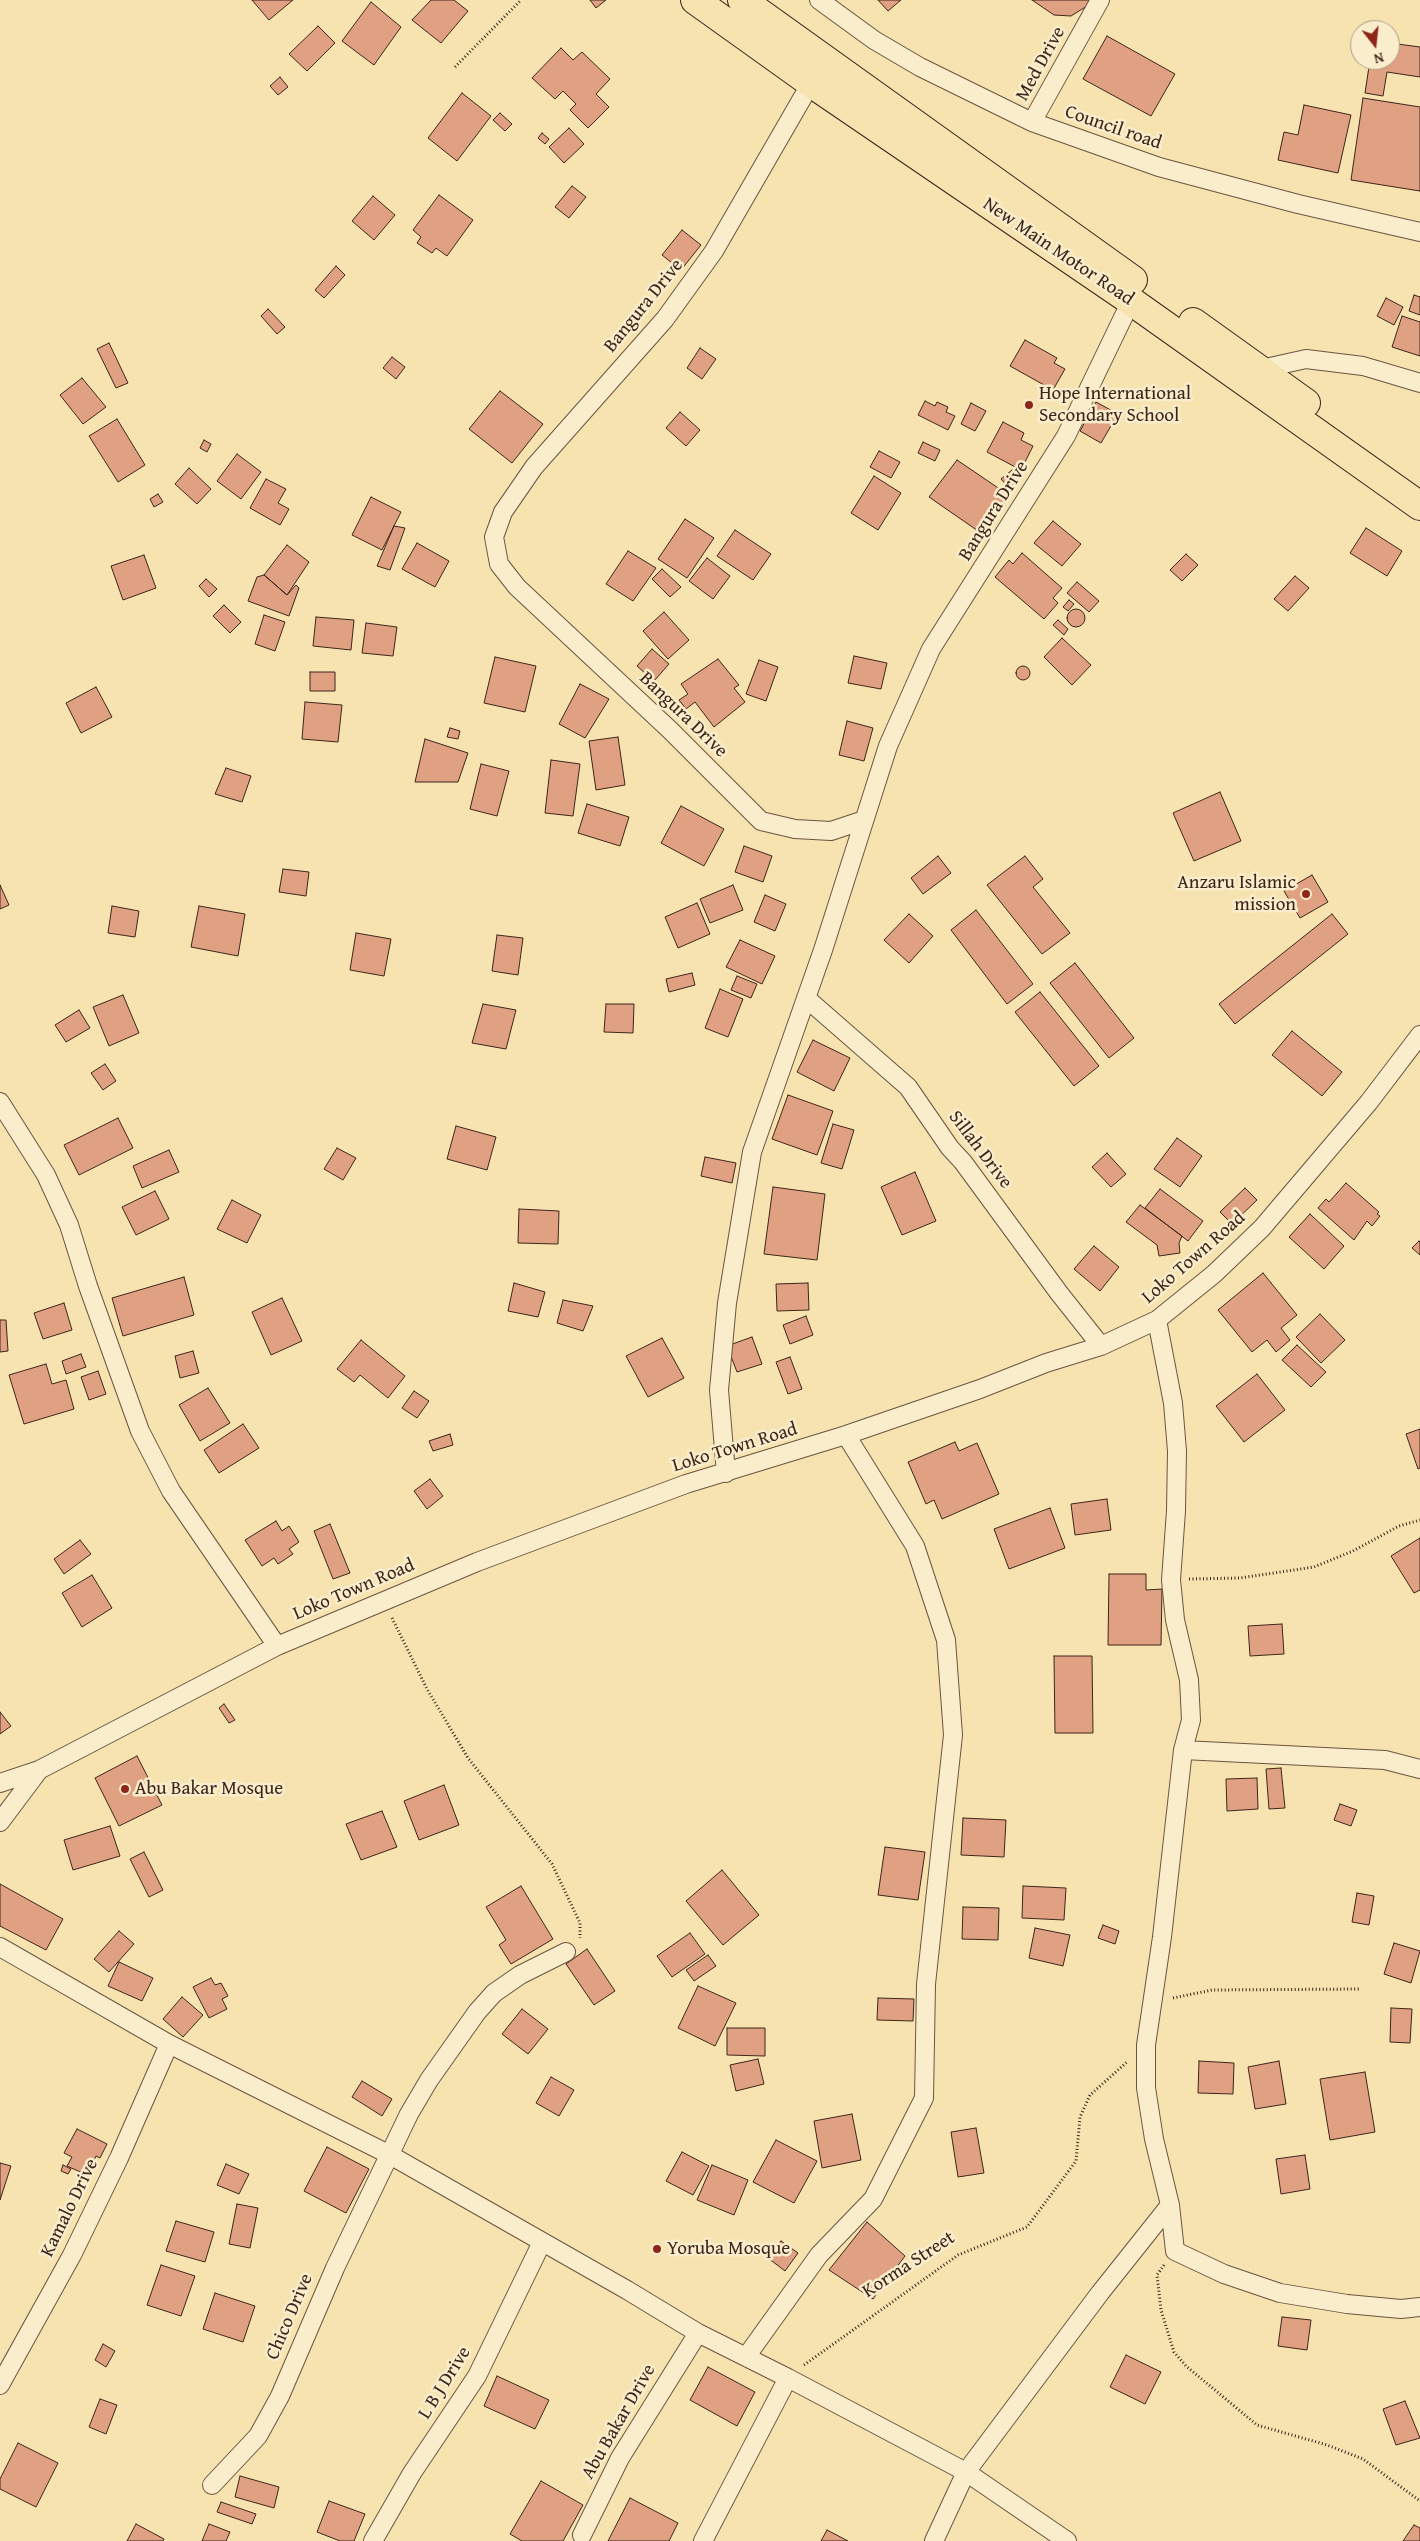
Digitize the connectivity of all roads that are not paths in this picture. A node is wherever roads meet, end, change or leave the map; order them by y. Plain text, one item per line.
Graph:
1 (695, 0) edge
2 (742, 0) edge
3 (819, 0) edge
4 (1100, 0) edge
5 (811, 83) junction
6 (1032, 122) junction
7 (1420, 232) edge
8 (1131, 301) junction
9 (1261, 368) junction
10 (1420, 384) edge
11 (1420, 483) edge
12 (1420, 506) edge
13 (864, 820) junction
14 (806, 998) junction
15 (1420, 1034) edge
16 (0, 1102) edge
17 (1157, 1320) junction
18 (1101, 1346) junction
19 (846, 1435) junction
20 (726, 1473) junction
21 (277, 1646) junction
22 (1183, 1750) junction
23 (39, 1770) junction
24 (1420, 1770) edge
25 (0, 1783) edge
26 (0, 1822) edge
27 (0, 1947) edge
28 (566, 1952) road end
29 (169, 2044) junction
30 (390, 2155) junction
31 (1170, 2205) junction
32 (542, 2242) junction
33 (1420, 2307) edge
34 (698, 2333) junction
35 (746, 2357) junction
36 (788, 2378) junction
37 (0, 2385) edge
38 (966, 2472) junction
39 (212, 2485) dead end
40 (582, 2535) dead end
41 (373, 2541) edge
42 (703, 2541) edge
43 (934, 2541) edge
44 (1067, 2541) edge

1 - 5 highway, New Main Motor Road
2 - 9 highway, New Main Motor Road
3 - 6 street, Council road
4 - 6 street, Med Drive
5 - 8 highway, New Main Motor Road
5 - 13 street, Bangura Drive
6 - 7 street, Council road
8 - 12 highway, New Main Motor Road
8 - 13 street, Bangura Drive
9 - 10 street
9 - 11 highway, New Main Motor Road
13 - 14 street
14 - 18 street, Sillah Drive
14 - 20 street
15 - 17 street, Loko Town Road
16 - 21 street
17 - 18 street, Loko Town Road
17 - 22 street
18 - 19 street, Loko Town Road
19 - 20 street, Loko Town Road
19 - 35 street
20 - 21 street, Loko Town Road
21 - 23 street, Loko Town Road
22 - 24 street
22 - 31 street
23 - 25 street
23 - 26 street, Loko Town Road
27 - 29 street
28 - 30 street, Chico Drive
29 - 30 street
29 - 37 street, Kamalo Drive
30 - 32 street
30 - 39 street, Chico Drive
31 - 33 street
31 - 38 street
32 - 34 street
32 - 41 street, L B J Drive
34 - 35 street
34 - 40 street, Abu Bakar Drive
35 - 36 street
36 - 38 street
36 - 42 street
38 - 43 street
38 - 44 street

